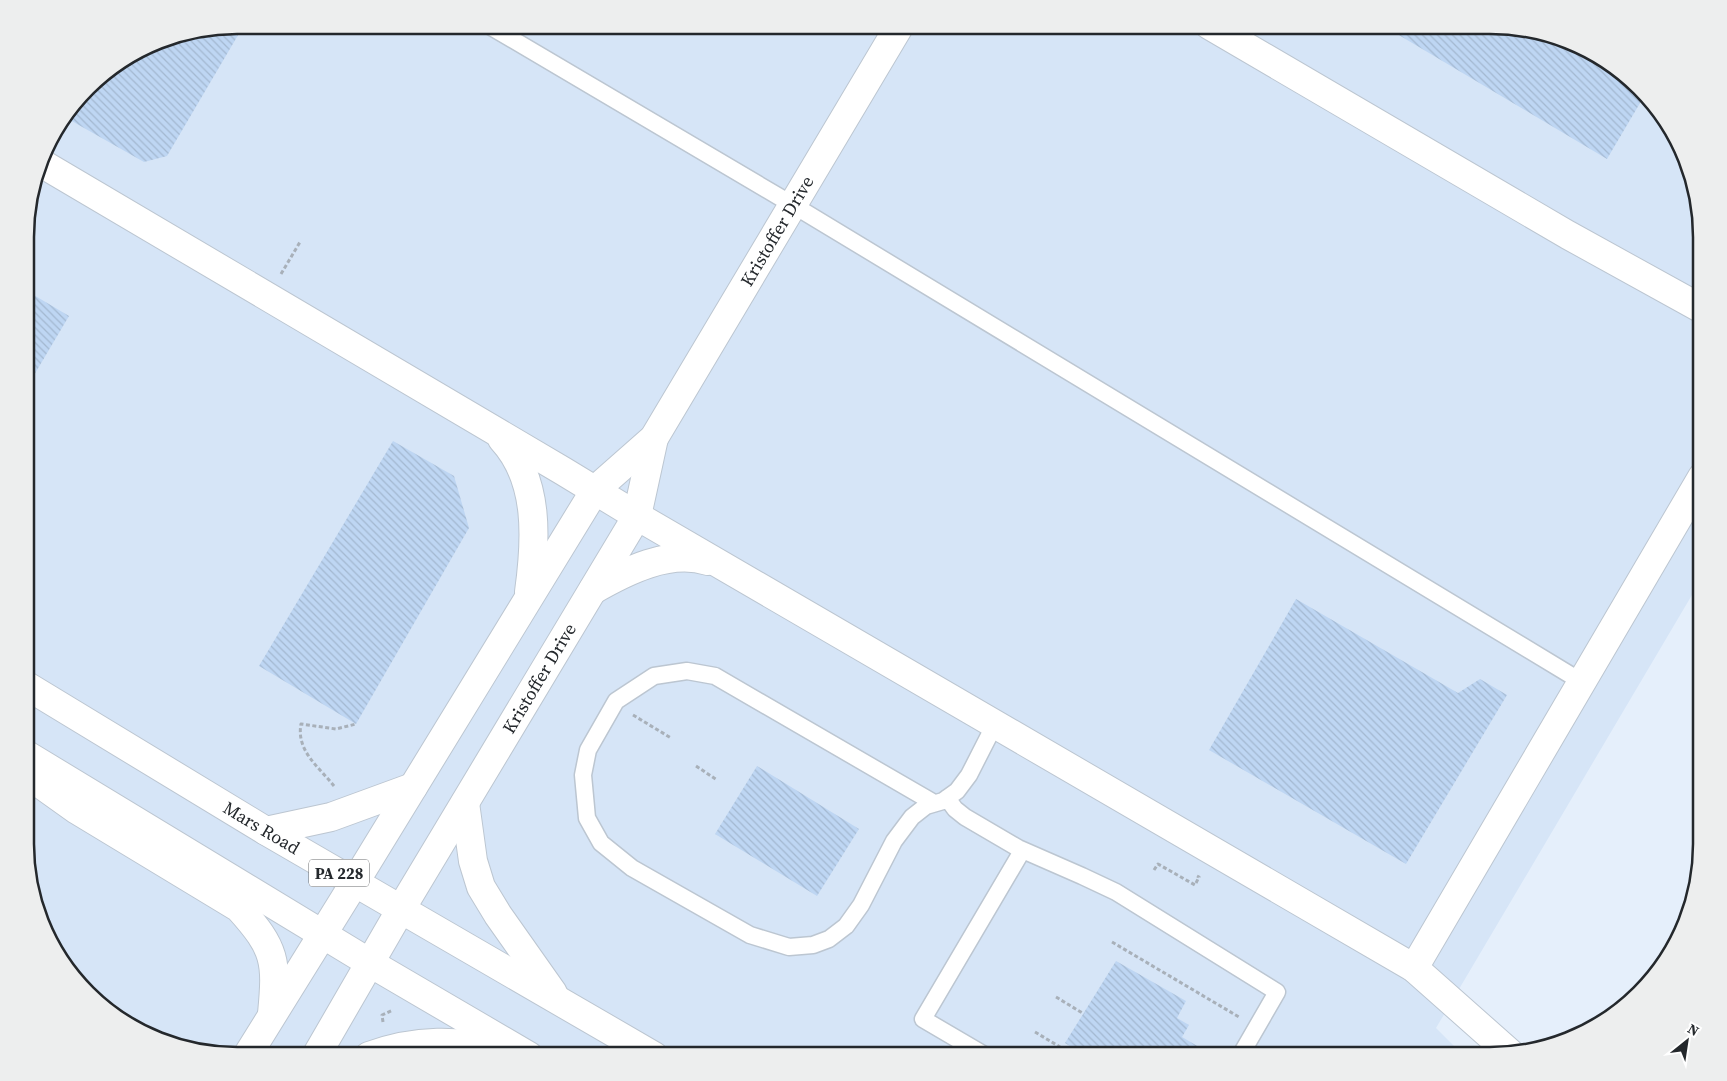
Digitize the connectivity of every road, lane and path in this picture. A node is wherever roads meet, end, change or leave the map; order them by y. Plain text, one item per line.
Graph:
1 (503, 34) edge
2 (895, 34) edge
3 (1224, 34) edge
4 (47, 165) edge
5 (793, 205) junction
6 (1693, 304) edge
7 (494, 430) junction
8 (654, 438) junction
9 (595, 490) junction
10 (1693, 492) edge
11 (637, 516) junction
12 (719, 564) junction
13 (592, 591) junction
14 (528, 598) junction
15 (1582, 682) junction
16 (34, 690) edge
17 (614, 704) junction
18 (356, 724) dead end
19 (995, 724) junction
20 (671, 738) dead end
21 (34, 759) edge
22 (696, 766) dead end
23 (34, 779) edge
24 (717, 780) dead end
25 (413, 787) junction
26 (337, 789) dead end
27 (941, 800) junction
28 (465, 803) junction
29 (266, 831) junction
30 (1022, 850) junction
31 (1154, 870) dead end
32 (1192, 873) dead end
33 (355, 882) junction
34 (401, 909) junction
35 (323, 934) junction
36 (1112, 942) dead end
37 (370, 963) junction
38 (1414, 968) junction
39 (1056, 996) dead end
40 (558, 1000) junction
41 (399, 1008) dead end
42 (272, 1014) junction
43 (1084, 1014) dead end
44 (383, 1023) dead end
45 (1256, 1027) junction
46 (1035, 1032) dead end
47 (252, 1047) edge
48 (321, 1047) edge
49 (399, 1047) edge
50 (490, 1047) edge
51 (514, 1047) edge
52 (639, 1047) edge
53 (971, 1047) edge
54 (1060, 1047) edge
55 (1245, 1047) edge
56 (1503, 1047) edge

1 - 5 lane
2 - 5 street, Kristoffer Drive
3 - 6 street
4 - 7 street
5 - 8 street, Kristoffer Drive
5 - 15 lane
7 - 9 street
7 - 14 street
8 - 9 street, Kristoffer Drive
8 - 11 street, Kristoffer Drive
9 - 11 street
9 - 14 street, Kristoffer Drive
10 - 15 street
11 - 12 street
11 - 13 street, Kristoffer Drive
12 - 13 street
12 - 19 street
13 - 28 street, Kristoffer Drive
14 - 25 street, Kristoffer Drive
15 - 38 street
16 - 29 street, Mars Road / PA 228
17 - 20 path
17 - 27 lane
17 - 27 lane
18 - 26 path
19 - 27 lane
19 - 38 street
21 - 35 street
22 - 24 path
23 - 42 street
25 - 29 street
25 - 33 street, Kristoffer Drive
27 - 30 lane
28 - 34 street, Kristoffer Drive
28 - 40 street
29 - 33 street, Mars Road / PA 228
30 - 45 lane
30 - 53 lane
31 - 32 path
33 - 34 street, Mars Road / PA 228
33 - 35 street, Kristoffer Drive
34 - 37 street, Kristoffer Drive
34 - 40 street, Mars Road / PA 228
35 - 37 street
35 - 42 street, Kristoffer Drive
36 - 45 path
37 - 48 street, Kristoffer Drive
37 - 51 street
38 - 56 street
39 - 43 path
40 - 52 street, Mars Road / PA 228
41 - 44 path
42 - 47 street, Kristoffer Drive
45 - 55 lane
46 - 54 path
49 - 50 street

